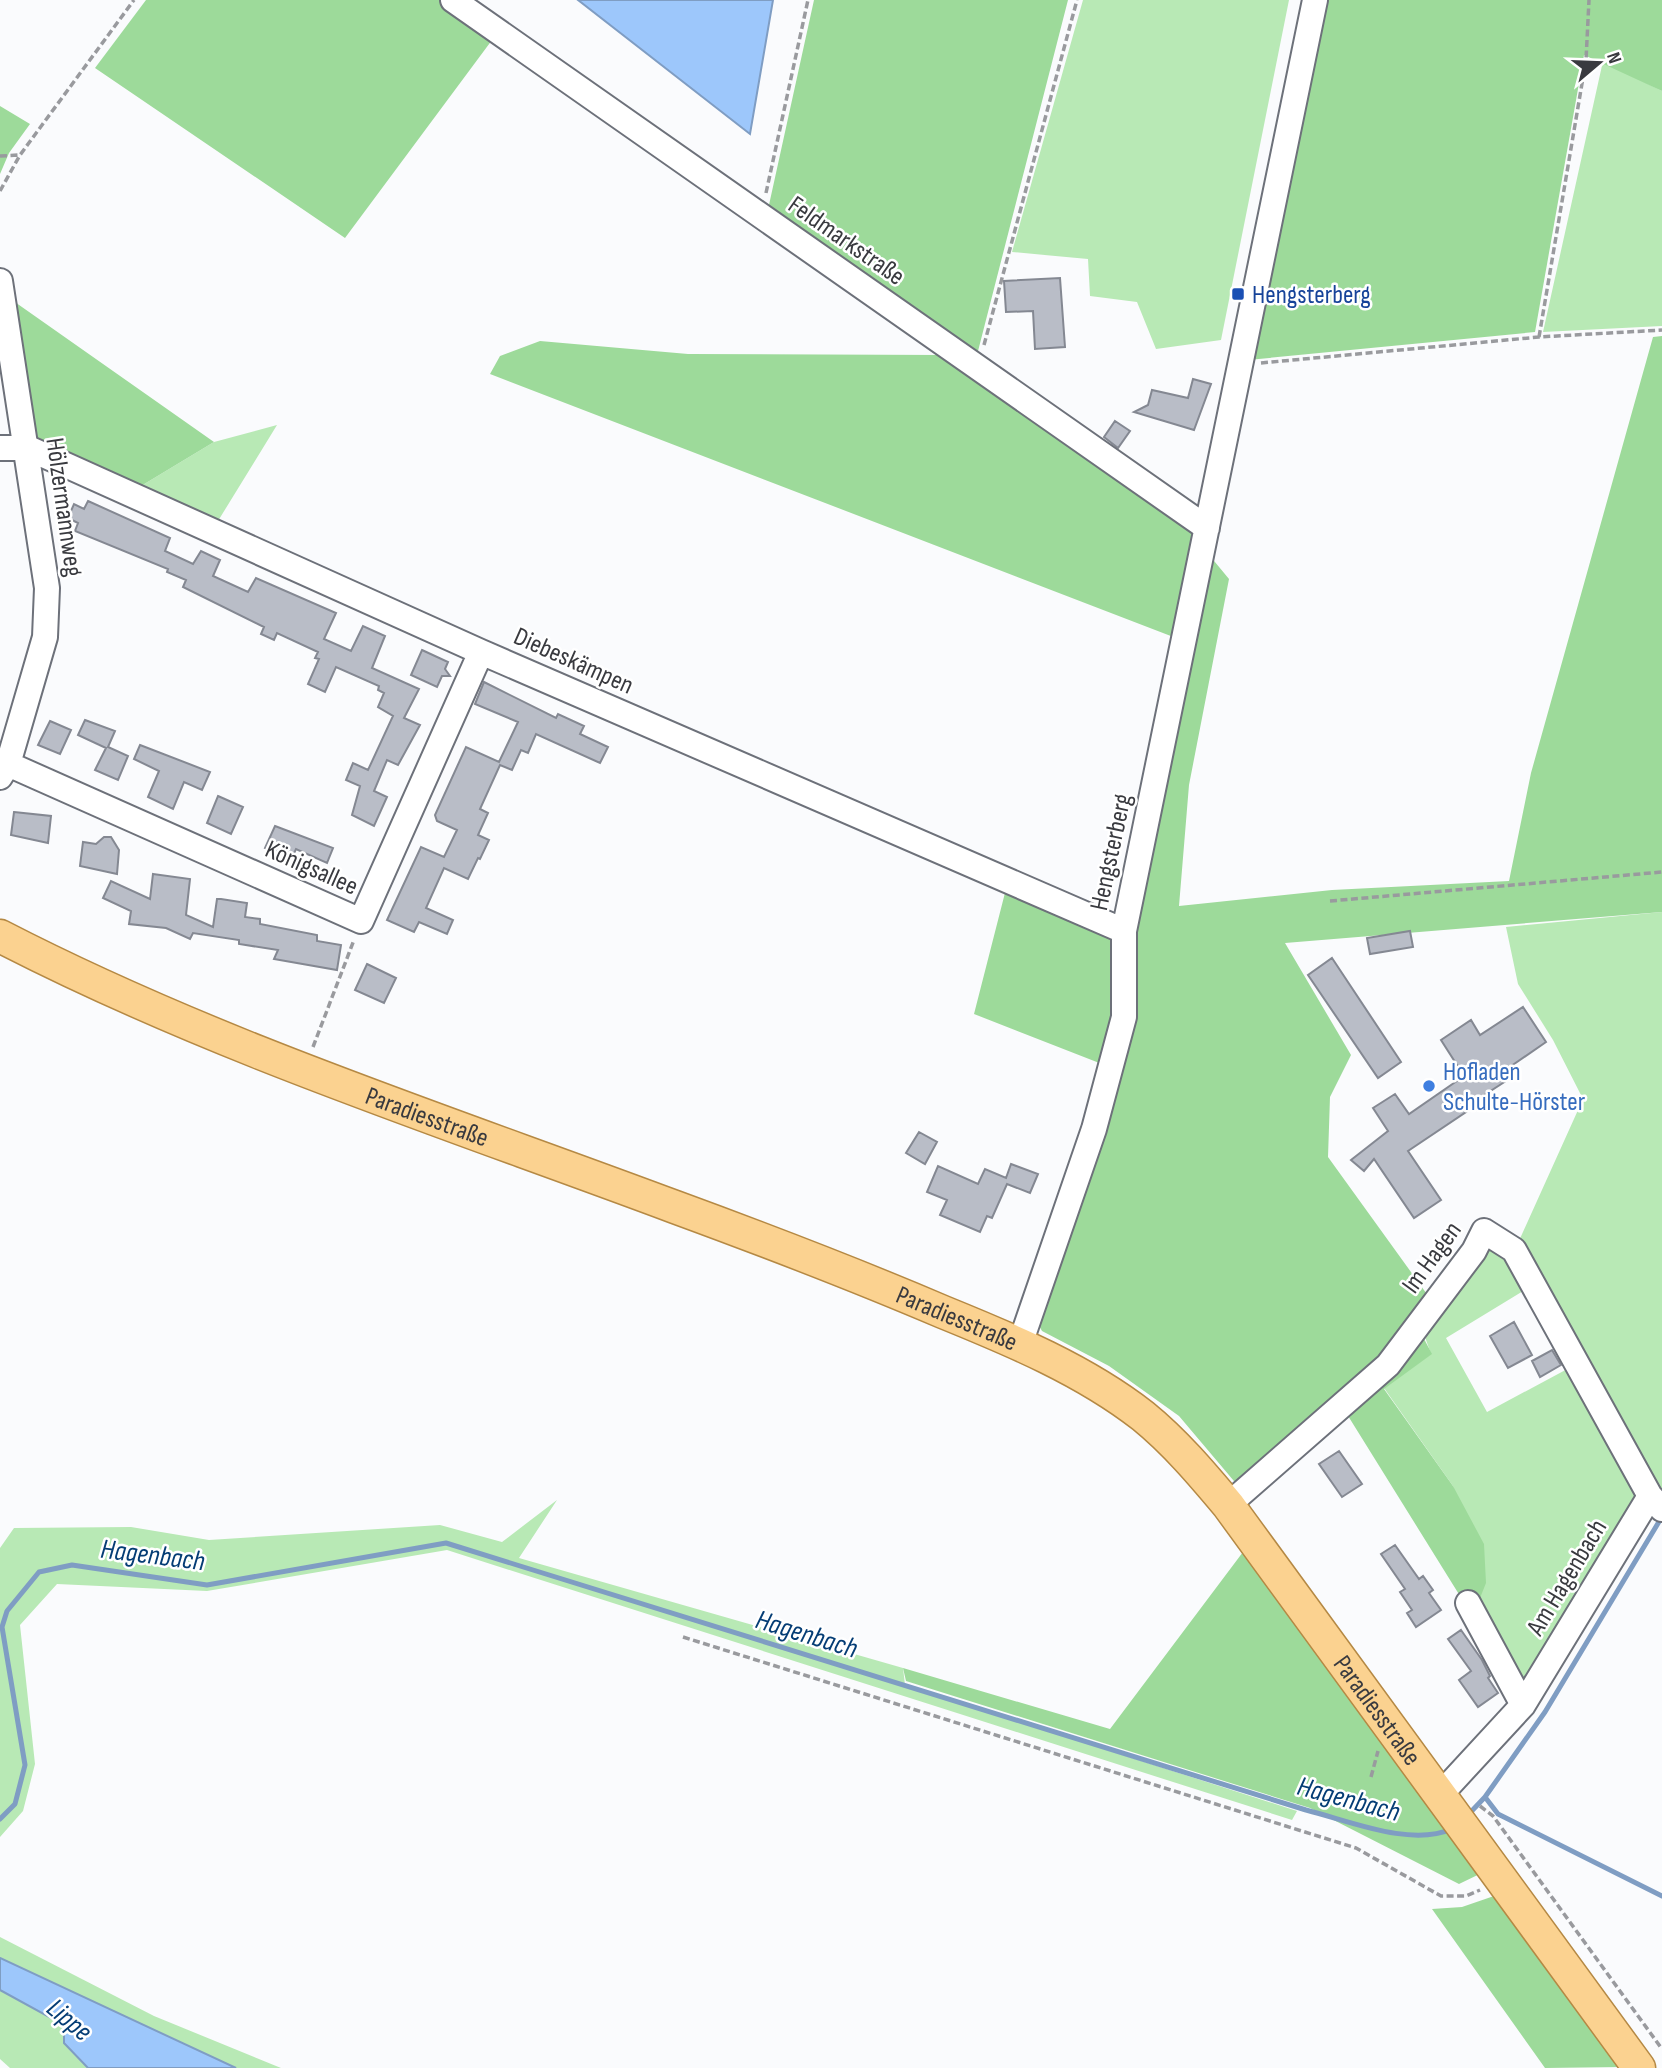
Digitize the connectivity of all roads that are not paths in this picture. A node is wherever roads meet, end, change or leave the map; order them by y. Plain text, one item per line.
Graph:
1 (453, 0) edge
2 (1315, 0) edge
3 (0, 281) edge
4 (0, 448) edge
5 (28, 448) junction
6 (1207, 528) junction
7 (481, 652) junction
8 (4, 771) edge
9 (1124, 931) junction
10 (0, 936) edge
11 (1020, 1344) junction
12 (1656, 1503) edge
13 (1228, 1505) junction
14 (1468, 1603) dead end
15 (1523, 1705) junction
16 (1452, 1814) junction
17 (1639, 2068) edge

1 - 6 street, Feldmarkstraße
2 - 6 street, Hengsterberg
3 - 5 street, Hölzermannweg
4 - 5 street, Diebeskämpen
5 - 7 street, Diebeskämpen
5 - 8 street, Hölzermannweg
6 - 9 street, Hengsterberg
7 - 8 street, Königsallee
7 - 9 street, Diebeskämpen
9 - 11 street, Hengsterberg
10 - 11 main road, Paradiesstraße
11 - 13 main road, Paradiesstraße
12 - 13 street, Im Hagen
12 - 15 street, Am Hagenbach
13 - 16 main road, Paradiesstraße
14 - 15 street, Am Hagenbach
15 - 16 street, Am Hagenbach
16 - 17 main road, Paradiesstraße

